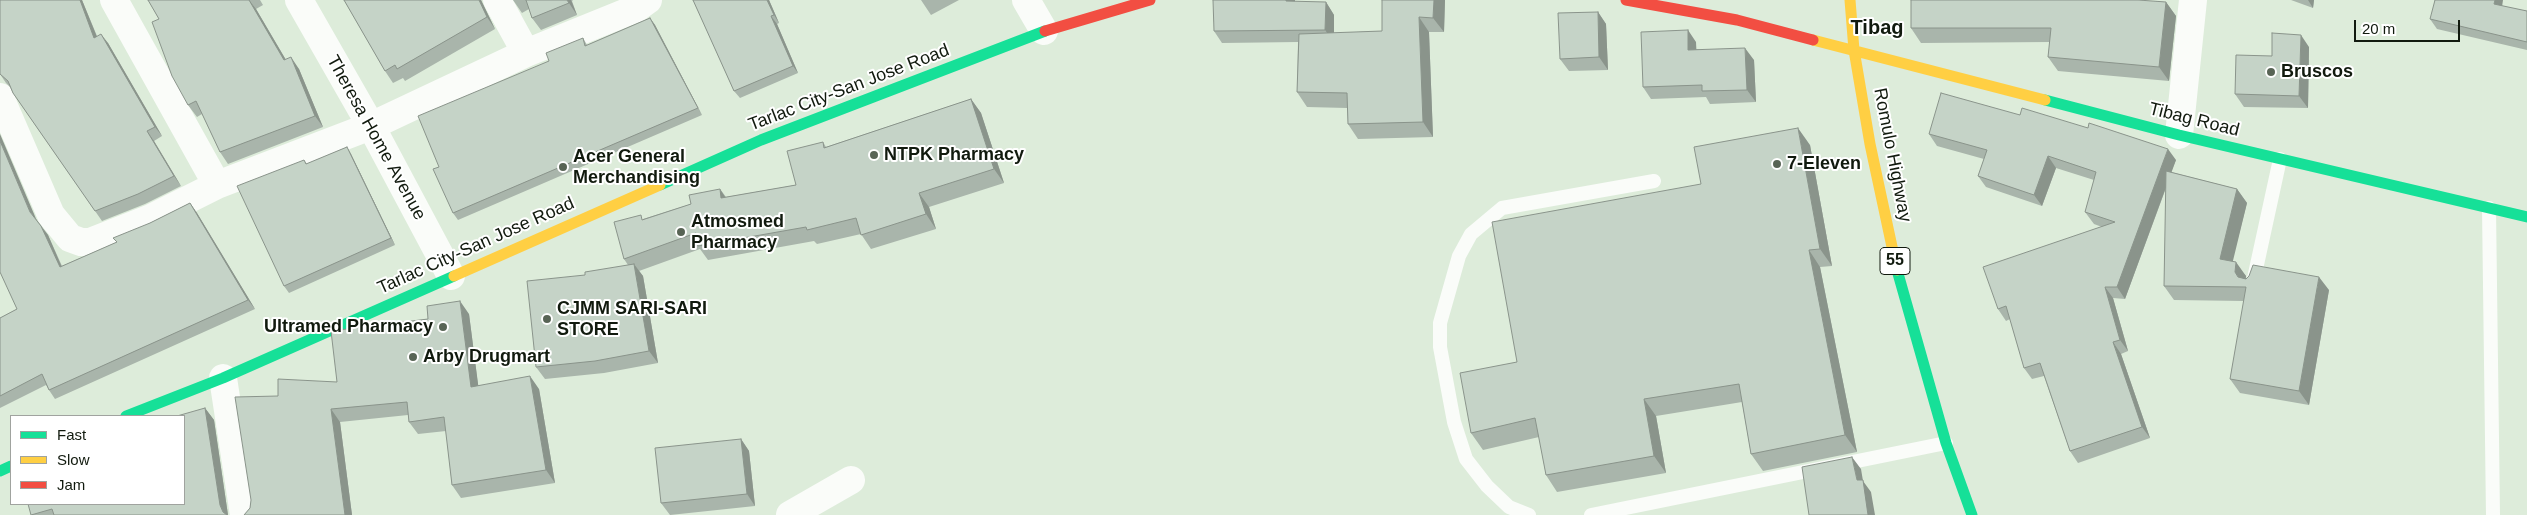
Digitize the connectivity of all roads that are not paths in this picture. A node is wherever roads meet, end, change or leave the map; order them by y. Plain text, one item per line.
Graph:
1 (114, 0) edge
2 (300, 0) edge
3 (496, 0) edge
4 (648, 0) edge
5 (1026, 0) edge
6 (1150, 0) edge
7 (1626, 0) edge
8 (1850, 0) edge
9 (2192, 0) edge
10 (1115, 4) edge
11 (1044, 32) junction
12 (1854, 50) junction
13 (526, 53) junction
14 (0, 97) edge
15 (371, 126) junction
16 (2179, 135) junction
17 (2280, 159) junction
18 (1654, 181) dead end
19 (217, 185) junction
20 (2489, 208) junction
21 (2527, 217) edge
22 (451, 276) junction
23 (2253, 284) edge
24 (223, 378) junction
25 (129, 415) edge
26 (1946, 443) junction
27 (851, 480) dead end
28 (244, 515) edge
29 (790, 515) edge
30 (1529, 515) edge
31 (1591, 515) edge
32 (1972, 515) edge
33 (2492, 515) edge

1 - 19 street
2 - 15 street, Theresa Home Avenue
3 - 13 street
4 - 13 street
5 - 11 street
6 - 10 main road, Tarlac City-San Jose Road
7 - 12 main road
8 - 12 main road, Romulo Highway / 55
9 - 16 street
10 - 11 main road, Tarlac City-San Jose Road
11 - 22 main road, Tarlac City-San Jose Road
12 - 16 main road, Tibag Road
12 - 26 main road, Romulo Highway / 55
13 - 15 street
14 - 19 street
15 - 19 street
15 - 22 street, Theresa Home Avenue
16 - 17 main road, Tibag Road
17 - 20 main road, Tibag Road
17 - 23 lane
18 - 30 lane
20 - 21 main road, Tibag Road
20 - 33 lane
22 - 24 main road, Tarlac City-San Jose Road
24 - 25 main road, Tarlac City-San Jose Road
24 - 28 street
26 - 31 lane
26 - 32 main road, Romulo Highway / 55
27 - 29 street

